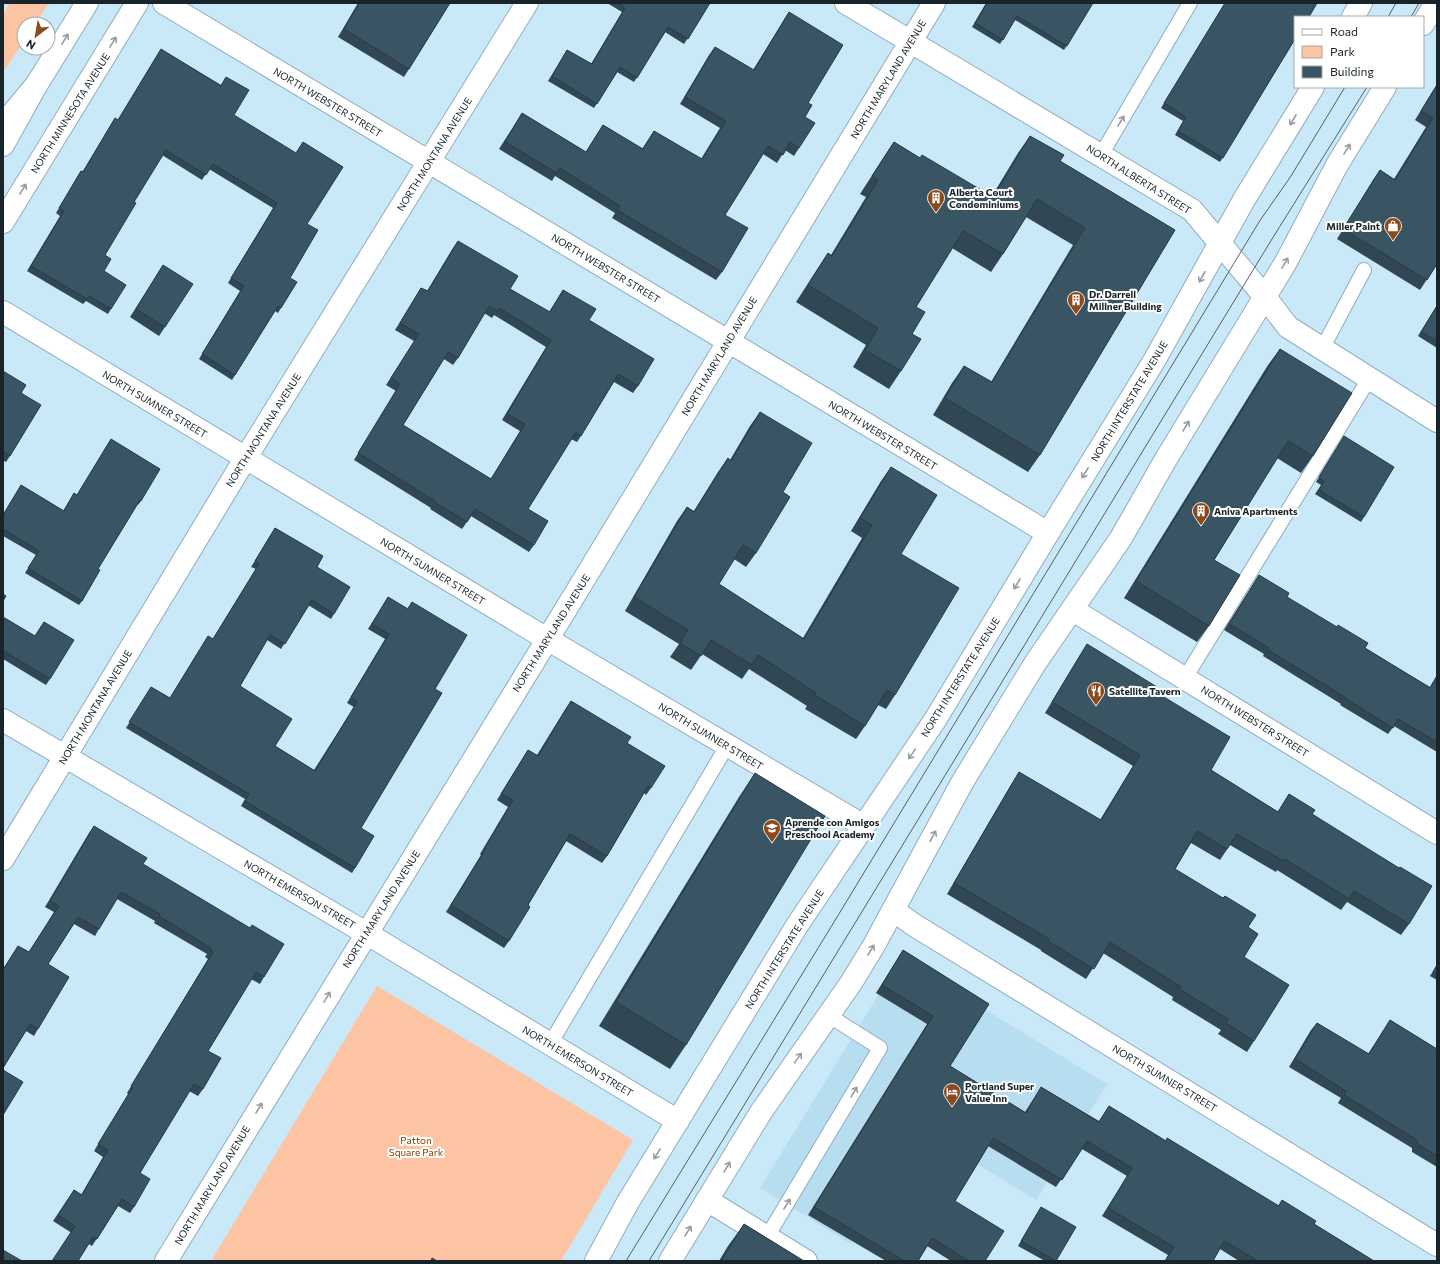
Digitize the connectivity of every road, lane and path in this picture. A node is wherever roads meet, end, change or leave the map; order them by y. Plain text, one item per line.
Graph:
1 (87, 3) edge
2 (137, 3) edge
3 (164, 3) edge
4 (527, 3) edge
5 (846, 3) edge
6 (934, 3) edge
7 (1190, 3) edge
8 (1361, 3) edge
9 (1354, 16) edge
10 (910, 41) junction
11 (37, 84) junction
12 (1312, 88) edge
13 (1384, 88) edge
14 (3, 125) edge
15 (3, 145) edge
16 (1101, 155) junction
17 (428, 162) junction
18 (3, 222) edge
19 (1221, 243) junction
20 (1364, 270) dead end
21 (1265, 296) junction
22 (3, 312) edge
23 (728, 342) junction
24 (1322, 349) junction
25 (1369, 379) junction
26 (1437, 421) edge
27 (245, 458) junction
28 (1048, 533) junction
29 (1073, 610) junction
30 (547, 639) junction
31 (1185, 678) junction
32 (3, 720) edge
33 (727, 746) junction
34 (65, 757) junction
35 (864, 826) junction
36 (1437, 833) edge
37 (3, 858) edge
38 (893, 910) junction
39 (366, 933) junction
40 (828, 1015) junction
41 (550, 1044) junction
42 (678, 1120) junction
43 (707, 1200) junction
44 (767, 1237) junction
45 (1437, 1245) edge
46 (166, 1261) edge
47 (596, 1261) edge
48 (670, 1261) edge
49 (806, 1261) edge

11 -> 1 main road
18 -> 2 main road, NORTH MINNESOTA AVENUE
3 - 17 main road, NORTH WEBSTER STREET
4 - 17 main road, NORTH MONTANA AVENUE
5 - 10 main road, NORTH ALBERTA STREET
6 - 10 main road, NORTH MARYLAND AVENUE
16 -> 7 lane
8 - 9 main road
10 - 16 main road, NORTH ALBERTA STREET
10 - 23 main road, NORTH MARYLAND AVENUE
11 - 14 main road
11 - 15 main road
12 -> 19 main road, NORTH INTERSTATE AVENUE
21 -> 13 main road
16 - 19 main road, NORTH ALBERTA STREET
17 - 23 main road, NORTH WEBSTER STREET
17 - 27 main road, NORTH MONTANA AVENUE
19 - 21 main road, NORTH ALBERTA STREET
19 -> 28 main road, NORTH INTERSTATE AVENUE
20 - 24 lane
21 - 24 main road, NORTH ALBERTA STREET
29 -> 21 main road
22 - 27 main road, NORTH SUMNER STREET
23 - 28 main road, NORTH WEBSTER STREET
23 - 30 main road, NORTH MARYLAND AVENUE
24 - 25 main road, NORTH ALBERTA STREET
25 - 26 main road, NORTH ALBERTA STREET
25 - 31 lane
27 - 30 main road, NORTH SUMNER STREET
27 - 34 main road, NORTH MONTANA AVENUE
28 -> 35 main road, NORTH INTERSTATE AVENUE
29 - 31 main road, NORTH WEBSTER STREET
38 -> 29 main road
30 - 33 main road, NORTH SUMNER STREET
30 - 39 main road, NORTH MARYLAND AVENUE
31 - 36 main road, NORTH WEBSTER STREET
32 - 34 main road, NORTH EMERSON STREET
33 - 35 main road, NORTH SUMNER STREET
33 - 41 lane
34 - 37 main road, NORTH MONTANA AVENUE
34 - 39 main road, NORTH EMERSON STREET
35 - 42 main road, NORTH INTERSTATE AVENUE
40 -> 38 main road
38 - 45 main road, NORTH SUMNER STREET
39 - 41 main road, NORTH EMERSON STREET
46 -> 39 main road, NORTH MARYLAND AVENUE
43 -> 40 main road
44 -> 40 lane
41 - 42 main road, NORTH EMERSON STREET
42 -> 47 main road, NORTH INTERSTATE AVENUE
43 - 44 main road
48 -> 43 main road
44 - 49 main road

